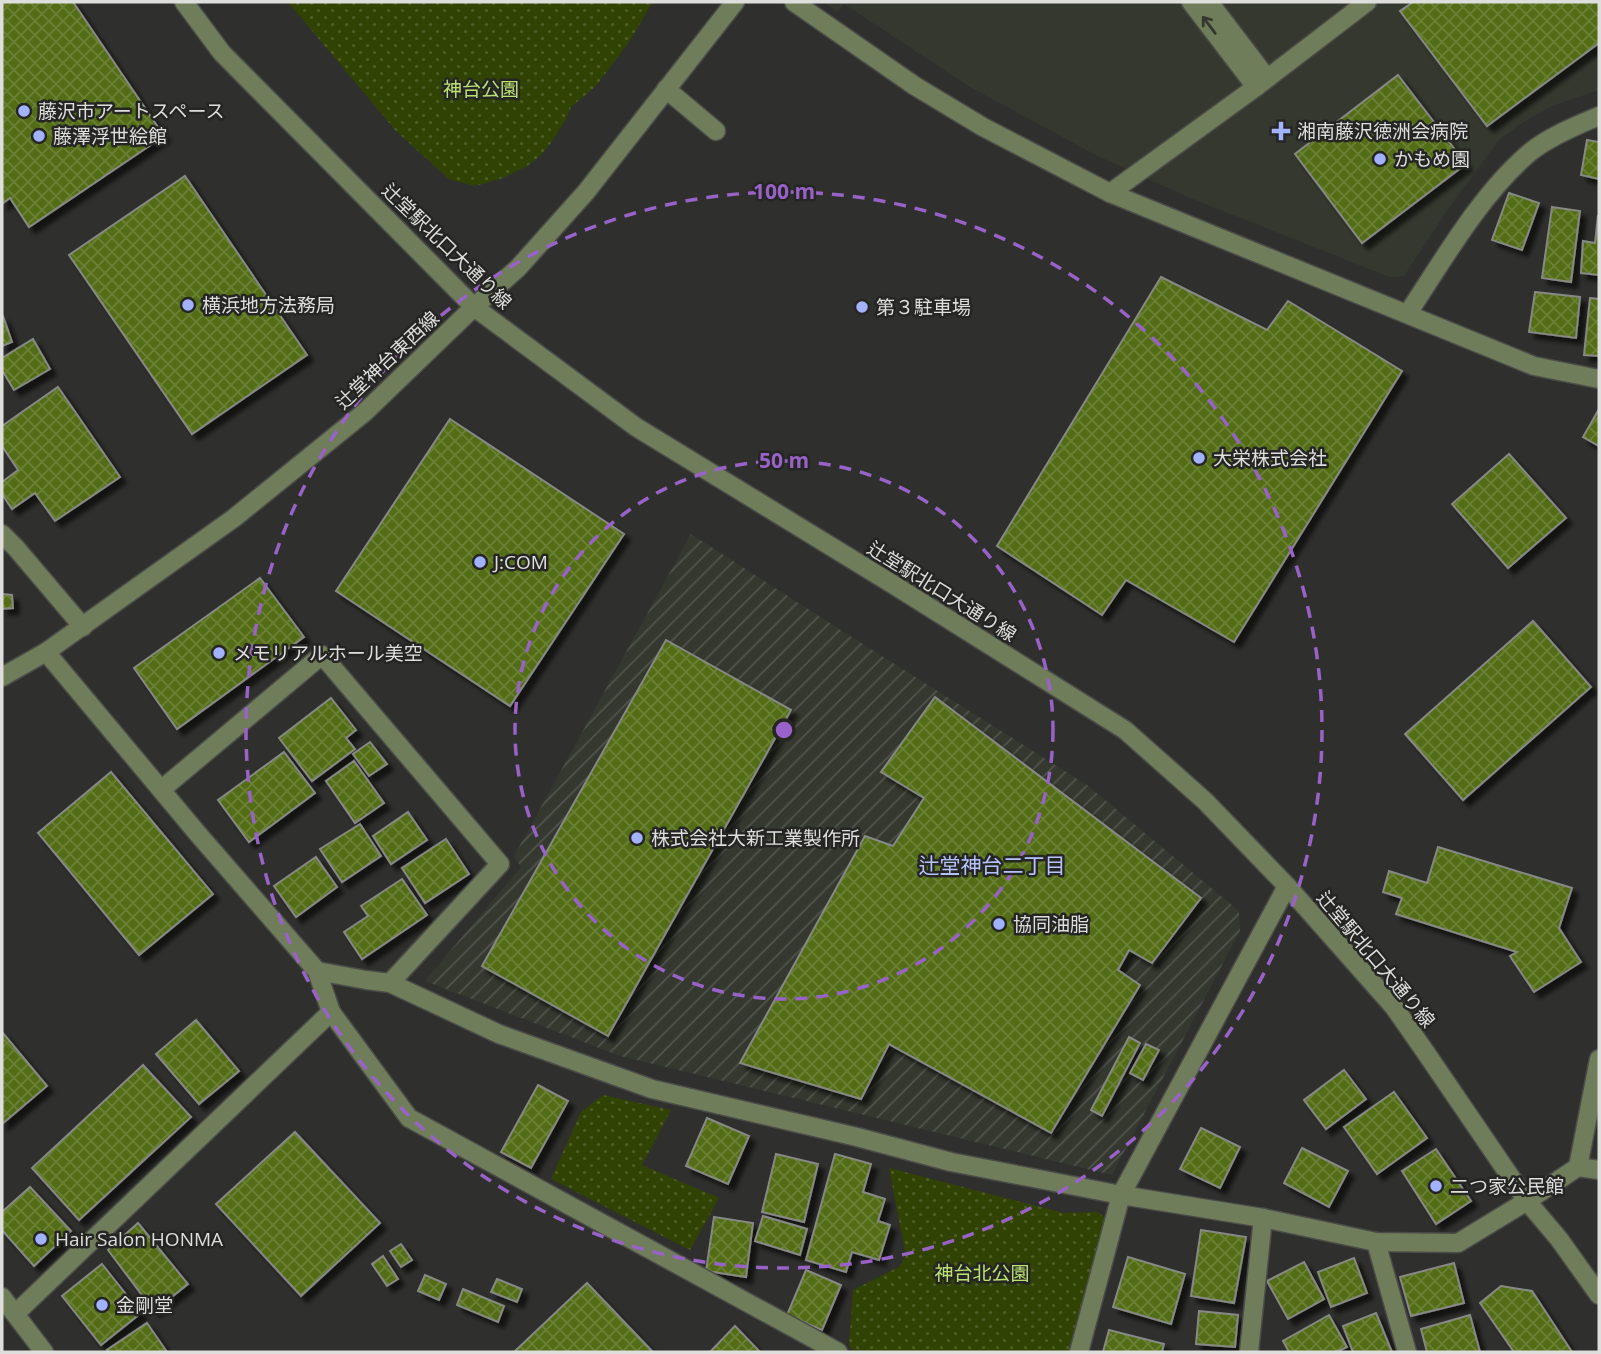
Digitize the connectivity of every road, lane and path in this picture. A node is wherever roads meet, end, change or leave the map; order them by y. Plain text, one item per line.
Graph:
1 (184, 2) edge
2 (735, 2) edge
3 (794, 2) edge
4 (1191, 2) edge
5 (1209, 2) edge
6 (1367, 2) edge
7 (1261, 82) junction
8 (666, 89) junction
9 (1599, 116) edge
10 (716, 131) dead end
11 (1110, 193) junction
12 (474, 307) junction
13 (1408, 313) junction
14 (1599, 379) edge
15 (2, 534) edge
16 (83, 626) junction
17 (46, 652) junction
18 (2, 677) edge
19 (162, 789) junction
20 (1287, 886) junction
21 (317, 971) junction
22 (390, 983) junction
23 (331, 1012) junction
24 (1599, 1059) edge
25 (1578, 1167) junction
26 (1599, 1170) edge
27 (1121, 1195) junction
28 (1527, 1201) junction
29 (1263, 1218) junction
30 (1376, 1242) junction
31 (1599, 1295) edge
32 (2, 1297) edge
33 (15, 1314) junction
34 (44, 1352) edge
35 (838, 1352) edge
36 (1079, 1352) edge
37 (1249, 1352) edge
38 (1407, 1352) edge

1 - 12 street, 辻堂駅北口大通り線
2 - 8 street, 辻堂神台東西線
3 - 11 street
7 -> 4 street
5 - 7 street
6 - 7 street
7 - 11 street
8 - 10 street
8 - 12 street, 辻堂神台東西線
9 - 13 street
11 - 13 street
12 - 16 street, 辻堂神台東西線
12 - 20 street, 辻堂駅北口大通り線
13 - 14 street
15 - 16 street
16 - 17 street, 辻堂神台東西線
17 - 18 street, 辻堂神台東西線
17 - 19 street
19 - 21 street
19 - 22 street
20 - 27 street
20 - 28 street, 辻堂駅北口大通り線
21 - 22 street
21 - 23 street
22 - 27 street
23 - 33 street
23 - 35 street
24 - 25 street
25 - 26 street
25 - 28 street
27 - 29 street
27 - 36 street
28 - 30 street
28 - 31 street, 辻堂駅北口大通り線
29 - 30 street
29 - 37 street
30 - 38 street
32 - 33 street
33 - 34 street

